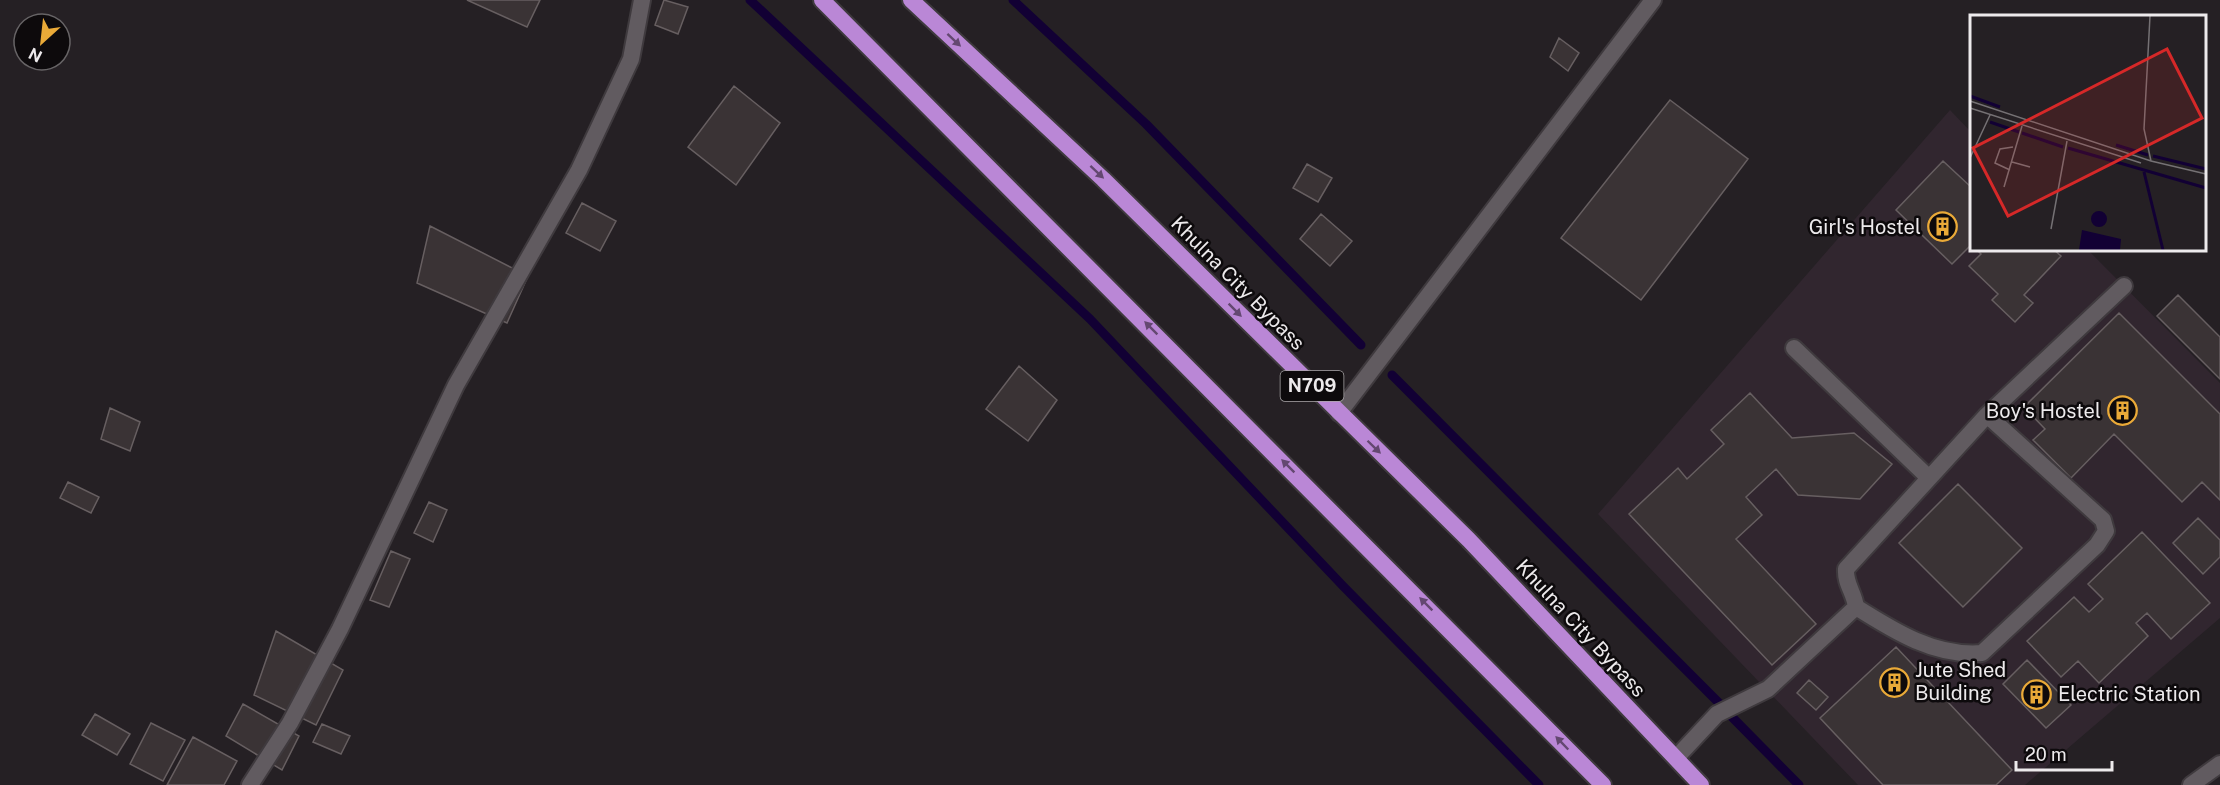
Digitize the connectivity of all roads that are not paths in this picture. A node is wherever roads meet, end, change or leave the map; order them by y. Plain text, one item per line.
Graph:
1 (642, 0) edge
2 (822, 0) edge
3 (911, 0) edge
4 (1653, 0) edge
5 (2124, 286) dead end
6 (1794, 348) dead end
7 (1339, 413) junction
8 (1987, 415) junction
9 (1929, 478) junction
10 (1856, 606) junction
11 (1676, 758) junction
12 (2220, 764) edge
13 (250, 785) edge
14 (1603, 785) edge
15 (1701, 785) edge
16 (2191, 785) edge

1 - 13 street
14 -> 2 highway
3 -> 7 highway, Khulna City Bypass / N709
4 - 7 street
5 - 8 street
6 - 9 street
7 -> 11 highway, Khulna City Bypass / N709
8 - 9 street
8 - 10 street
9 - 10 street
10 - 11 street
11 - 15 highway, Khulna City Bypass / N709
12 - 16 street

